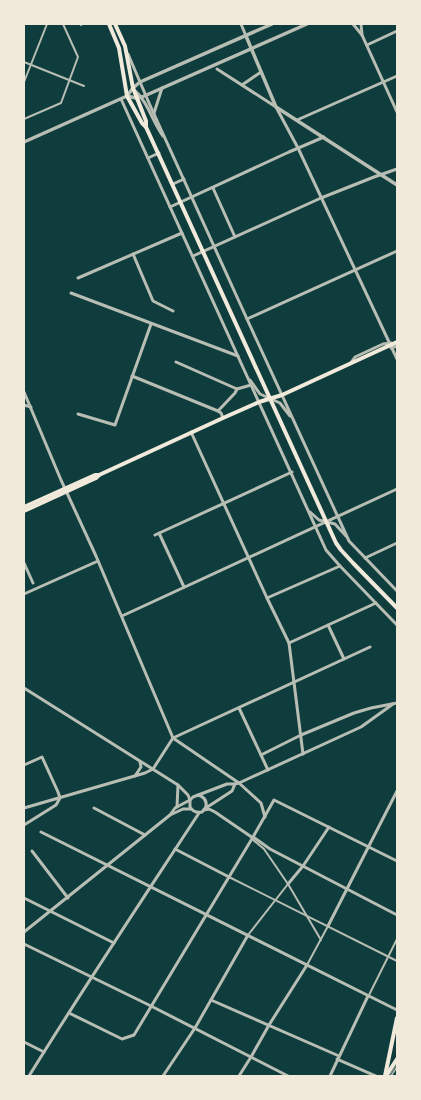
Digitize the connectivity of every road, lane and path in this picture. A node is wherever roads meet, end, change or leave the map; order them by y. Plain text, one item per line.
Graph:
1 (47, 24) edge
2 (63, 24) edge
3 (109, 24) edge
4 (115, 24) edge
5 (241, 24) edge
6 (272, 24) edge
7 (307, 24) edge
8 (353, 24) edge
9 (361, 24) edge
10 (397, 31) edge
11 (362, 35) junction
12 (246, 36) junction
13 (367, 45) junction
14 (125, 46) junction
15 (251, 49) junction
16 (24, 62) edge
17 (31, 65) junction
18 (217, 69) dead end
19 (261, 72) junction
20 (397, 76) edge
21 (70, 80) junction
22 (24, 82) edge
23 (140, 82) junction
24 (384, 82) junction
25 (242, 85) junction
26 (84, 86) dead end
27 (132, 88) junction
28 (162, 88) junction
29 (127, 96) junction
30 (144, 96) junction
31 (136, 98) junction
32 (120, 99) junction
33 (276, 106) junction
34 (397, 112) edge
35 (154, 113) junction
36 (24, 119) edge
37 (298, 120) junction
38 (146, 127) junction
39 (324, 137) junction
40 (24, 142) edge
41 (167, 143) junction
42 (298, 148) junction
43 (159, 153) junction
44 (148, 158) junction
45 (397, 169) edge
46 (382, 175) junction
47 (184, 179) junction
48 (173, 184) junction
49 (397, 185) edge
50 (213, 188) junction
51 (192, 197) junction
52 (321, 198) junction
53 (181, 202) junction
54 (170, 207) junction
55 (182, 233) junction
56 (235, 237) junction
57 (214, 246) junction
58 (204, 251) junction
59 (397, 251) edge
60 (133, 254) junction
61 (193, 256) junction
62 (355, 270) junction
63 (78, 278) dead end
64 (71, 293) dead end
65 (173, 311) dead end
66 (247, 319) junction
67 (151, 324) junction
68 (393, 345) edge
69 (238, 356) junction
70 (397, 359) edge
71 (176, 362) dead end
72 (246, 375) junction
73 (132, 376) junction
74 (251, 385) junction
75 (237, 389) junction
76 (24, 392) edge
77 (282, 394) junction
78 (270, 399) junction
79 (259, 402) junction
80 (24, 405) edge
81 (31, 407) junction
82 (218, 411) junction
83 (78, 414) dead end
84 (223, 418) junction
85 (294, 421) junction
86 (191, 432) junction
87 (292, 472) junction
88 (397, 489) edge
89 (66, 490) junction
90 (223, 504) junction
91 (24, 507) edge
92 (308, 509) junction
93 (24, 511) edge
94 (338, 516) junction
95 (327, 521) junction
96 (316, 527) junction
97 (349, 541) junction
98 (397, 543) edge
99 (249, 557) junction
100 (365, 558) junction
101 (98, 561) junction
102 (24, 563) edge
103 (340, 566) junction
104 (33, 583) dead end
105 (184, 587) junction
106 (397, 591) edge
107 (24, 594) edge
108 (267, 598) junction
109 (376, 603) junction
110 (397, 608) edge
111 (122, 616) junction
112 (397, 624) edge
113 (328, 625) junction
114 (288, 643) junction
115 (370, 647) dead end
116 (344, 659) junction
117 (294, 682) junction
118 (24, 688) edge
119 (395, 704) edge
120 (239, 708) junction
121 (301, 735) junction
122 (173, 738) junction
123 (303, 754) junction
124 (261, 755) junction
125 (140, 761) junction
126 (24, 765) edge
127 (153, 769) junction
128 (268, 770) junction
129 (135, 776) junction
130 (237, 783) junction
131 (178, 785) junction
132 (397, 791) edge
133 (198, 795) junction
134 (60, 798) junction
135 (190, 800) junction
136 (177, 807) junction
137 (24, 808) edge
138 (94, 808) dead end
139 (205, 808) junction
140 (191, 809) junction
141 (199, 812) junction
142 (170, 814) junction
143 (265, 818) junction
144 (24, 825) edge
145 (329, 827) junction
146 (41, 832) dead end
147 (145, 835) junction
148 (253, 838) junction
149 (369, 847) junction
150 (175, 849) junction
151 (32, 851) dead end
152 (397, 861) edge
153 (108, 865) junction
154 (303, 866) junction
155 (229, 877) junction
156 (288, 884) junction
157 (151, 887) junction
158 (348, 889) junction
159 (24, 898) edge
160 (68, 898) junction
161 (275, 900) junction
162 (50, 911) junction
163 (206, 914) junction
164 (397, 915) edge
165 (308, 917) junction
166 (328, 926) junction
167 (24, 932) edge
168 (248, 935) junction
169 (397, 939) edge
170 (321, 940) junction
171 (114, 943) junction
172 (24, 944) edge
173 (389, 956) junction
174 (397, 960) edge
175 (307, 965) junction
176 (92, 977) junction
177 (368, 996) junction
178 (211, 1000) junction
179 (152, 1006) junction
180 (397, 1010) edge
181 (69, 1013) junction
182 (397, 1018) edge
183 (269, 1026) junction
184 (195, 1028) junction
185 (24, 1042) edge
186 (44, 1052) junction
187 (251, 1057) junction
188 (338, 1058) junction
189 (397, 1059) edge
190 (397, 1067) edge
191 (386, 1075) edge
192 (29, 1076) edge
193 (163, 1076) edge
194 (238, 1076) edge
195 (288, 1076) edge
196 (330, 1076) edge
197 (376, 1076) edge
198 (391, 1076) edge

1 - 17 street
2 - 21 street
3 - 29 main road
4 - 14 main road
5 - 12 street
6 - 12 street
7 - 15 street
8 - 11 street
9 - 11 street
10 - 13 street
11 - 13 street
12 - 15 street
12 - 23 street
13 - 24 street
14 - 23 street
14 - 27 main road
15 - 19 street
15 - 28 street
16 - 17 street
17 - 21 street
17 - 22 street
18 - 25 street
19 - 25 street
19 - 33 street
20 - 24 street
21 - 26 street
21 - 36 street
23 - 27 street
23 - 30 street
24 - 34 street
24 - 37 street
25 - 33 street
27 - 29 street
27 - 30 street
27 - 31 main road
28 - 30 street
28 - 35 street
29 - 31 street
29 - 32 street
29 - 38 main road
30 - 31 street
30 - 35 street
30 - 41 street
31 - 38 main road
32 - 40 street
32 - 44 street
33 - 37 street
33 - 42 street
35 - 41 street
37 - 39 street
38 - 43 main road
39 - 42 street
39 - 46 street
41 - 47 street
42 - 50 street
42 - 52 street
43 - 44 street
43 - 48 main road
44 - 54 street
45 - 46 street
46 - 49 street
46 - 52 street
47 - 48 street
47 - 51 street
48 - 53 main road
50 - 51 street
50 - 56 street
51 - 53 street
51 - 57 street
52 - 56 street
52 - 62 street
53 - 54 street
53 - 58 main road
54 - 55 street
55 - 60 street
55 - 61 street
56 - 57 street
57 - 58 street
57 - 66 street
58 - 61 street
58 - 78 main road
59 - 62 street
60 - 63 street
60 - 65 street
61 - 69 street
62 - 66 street
62 - 68 street
64 - 67 street
66 - 77 street
67 - 69 street
67 - 73 street
68 - 70 street
68 - 77 main road
69 - 72 street
71 - 75 street
72 - 74 street
72 - 78 street
73 - 82 street
73 - 83 street
74 - 75 street
74 - 79 street
75 - 82 street
76 - 81 street
77 - 78 main road
77 - 85 street
78 - 79 main road
78 - 85 street
78 - 95 main road
79 - 84 main road
79 - 87 street
80 - 81 street
81 - 89 street
82 - 84 street
84 - 86 main road
85 - 94 street
86 - 89 main road
86 - 90 street
87 - 90 street
87 - 92 street
88 - 94 street
89 - 91 main road
89 - 93 main road
89 - 101 street
90 - 99 street
90 - 105 street
92 - 95 street
92 - 96 street
94 - 95 street
94 - 97 street
95 - 96 street
95 - 97 street
95 - 110 main road
96 - 99 street
96 - 103 street
97 - 100 street
98 - 100 street
99 - 105 street
99 - 108 street
100 - 106 street
101 - 107 street
101 - 111 street
102 - 104 street
103 - 108 street
103 - 109 street
105 - 111 street
108 - 114 street
109 - 112 street
109 - 113 street
111 - 122 street
113 - 114 street
113 - 116 street
114 - 117 street
115 - 116 street
116 - 117 street
117 - 120 street
117 - 121 street
118 - 125 street
119 - 121 street
119 - 123 street
120 - 122 street
120 - 124 street
121 - 123 street
121 - 124 street
122 - 127 street
122 - 130 street
123 - 128 street
124 - 128 street
125 - 127 street
125 - 129 street
126 - 134 street
127 - 129 street
127 - 131 street
128 - 130 street
129 - 134 street
130 - 133 street
130 - 139 street
130 - 143 street
131 - 135 street
131 - 136 street
132 - 149 street
133 - 135 street
133 - 139 street
134 - 137 street
134 - 144 street
135 - 136 street
135 - 140 street
136 - 142 street
138 - 147 street
139 - 141 street
139 - 148 street
140 - 141 street
140 - 142 street
141 - 150 street
142 - 147 street
143 - 145 street
143 - 148 street
145 - 149 street
145 - 154 street
146 - 153 street
147 - 153 street
148 - 154 street
148 - 155 street
148 - 156 street
149 - 152 street
149 - 158 street
150 - 155 street
150 - 157 street
151 - 160 street
153 - 157 street
153 - 160 street
154 - 156 street
154 - 158 street
155 - 161 street
155 - 163 street
156 - 161 street
156 - 165 street
157 - 163 street
157 - 171 street
158 - 164 street
158 - 166 street
159 - 162 street
160 - 162 street
161 - 165 street
161 - 168 street
162 - 167 street
162 - 171 street
163 - 168 street
163 - 179 street
165 - 166 street
165 - 170 street
166 - 170 street
166 - 173 street
168 - 175 street
168 - 178 street
169 - 173 street
170 - 175 street
171 - 176 street
172 - 176 street
173 - 174 street
173 - 177 street
175 - 177 street
175 - 183 street
176 - 179 street
176 - 181 street
177 - 180 street
177 - 188 street
178 - 183 street
178 - 184 street
179 - 181 street
179 - 184 street
181 - 186 street
182 - 191 main road
183 - 187 street
183 - 188 street
184 - 187 street
184 - 193 street
185 - 186 street
186 - 192 street
187 - 194 street
187 - 195 street
188 - 196 street
188 - 197 street
189 - 191 main road
190 - 198 lane

